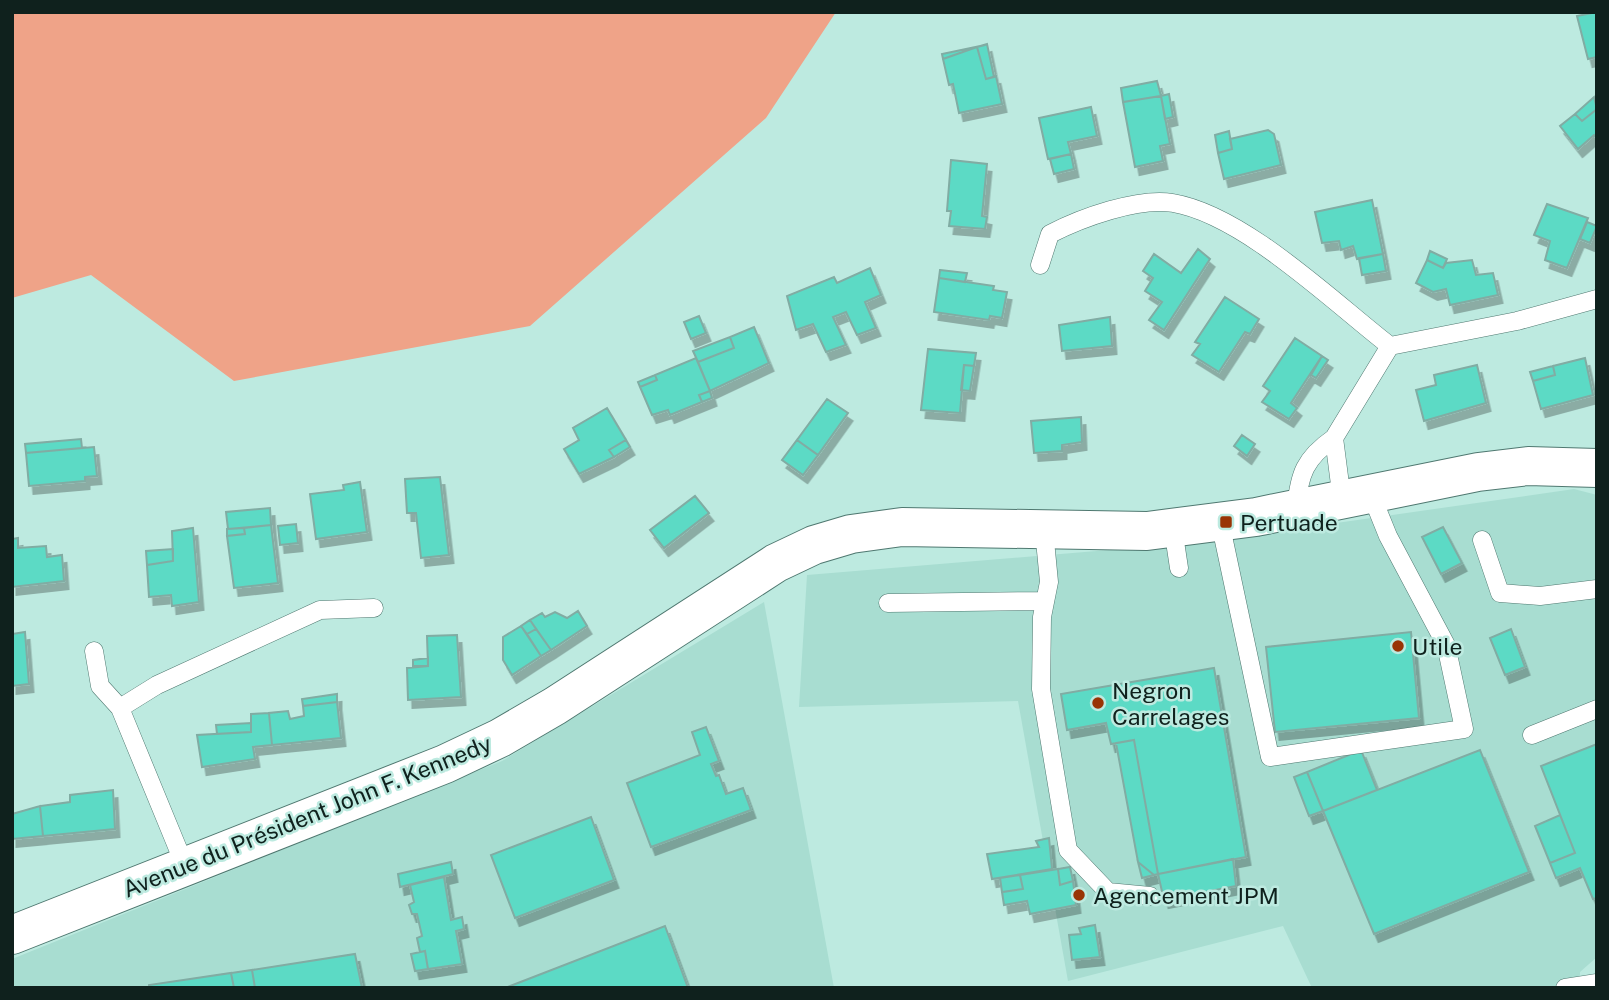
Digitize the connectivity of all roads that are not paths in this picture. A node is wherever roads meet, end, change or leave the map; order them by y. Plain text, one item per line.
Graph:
1 (1040, 265) dead end
2 (1597, 299) edge
3 (1390, 346) junction
4 (1334, 438) junction
5 (1597, 468) edge
6 (1356, 497) junction
7 (1296, 509) junction
8 (1220, 522) junction
9 (1173, 528) junction
10 (1044, 530) junction
11 (1482, 540) dead end
12 (1179, 568) dead end
13 (1597, 589) edge
14 (1045, 601) junction
15 (888, 603) dead end
16 (373, 608) dead end
17 (94, 650) dead end
18 (120, 708) junction
19 (1597, 709) edge
20 (1532, 735) dead end
21 (186, 866) junction
22 (1150, 896) dead end
23 (12, 935) edge
24 (1597, 983) edge
25 (1565, 988) edge

1 - 3 lane
2 - 3 lane
3 - 4 lane
4 - 6 lane
4 - 7 lane
5 - 6 main road, Avenue du Président John F. Kennedy
6 - 7 main road, Avenue du Président John F. Kennedy
6 - 8 lane
7 - 8 main road, Avenue du Président John F. Kennedy
8 - 9 main road, Avenue du Président John F. Kennedy
9 - 10 main road, Avenue du Président John F. Kennedy
9 - 12 lane
10 - 14 lane
10 - 21 main road, Avenue du Président John F. Kennedy
11 - 13 lane
14 - 15 lane
14 - 22 lane
16 - 18 lane
17 - 18 lane
18 - 21 lane
19 - 20 lane
21 - 23 main road, Avenue du Président John F. Kennedy
24 - 25 lane

